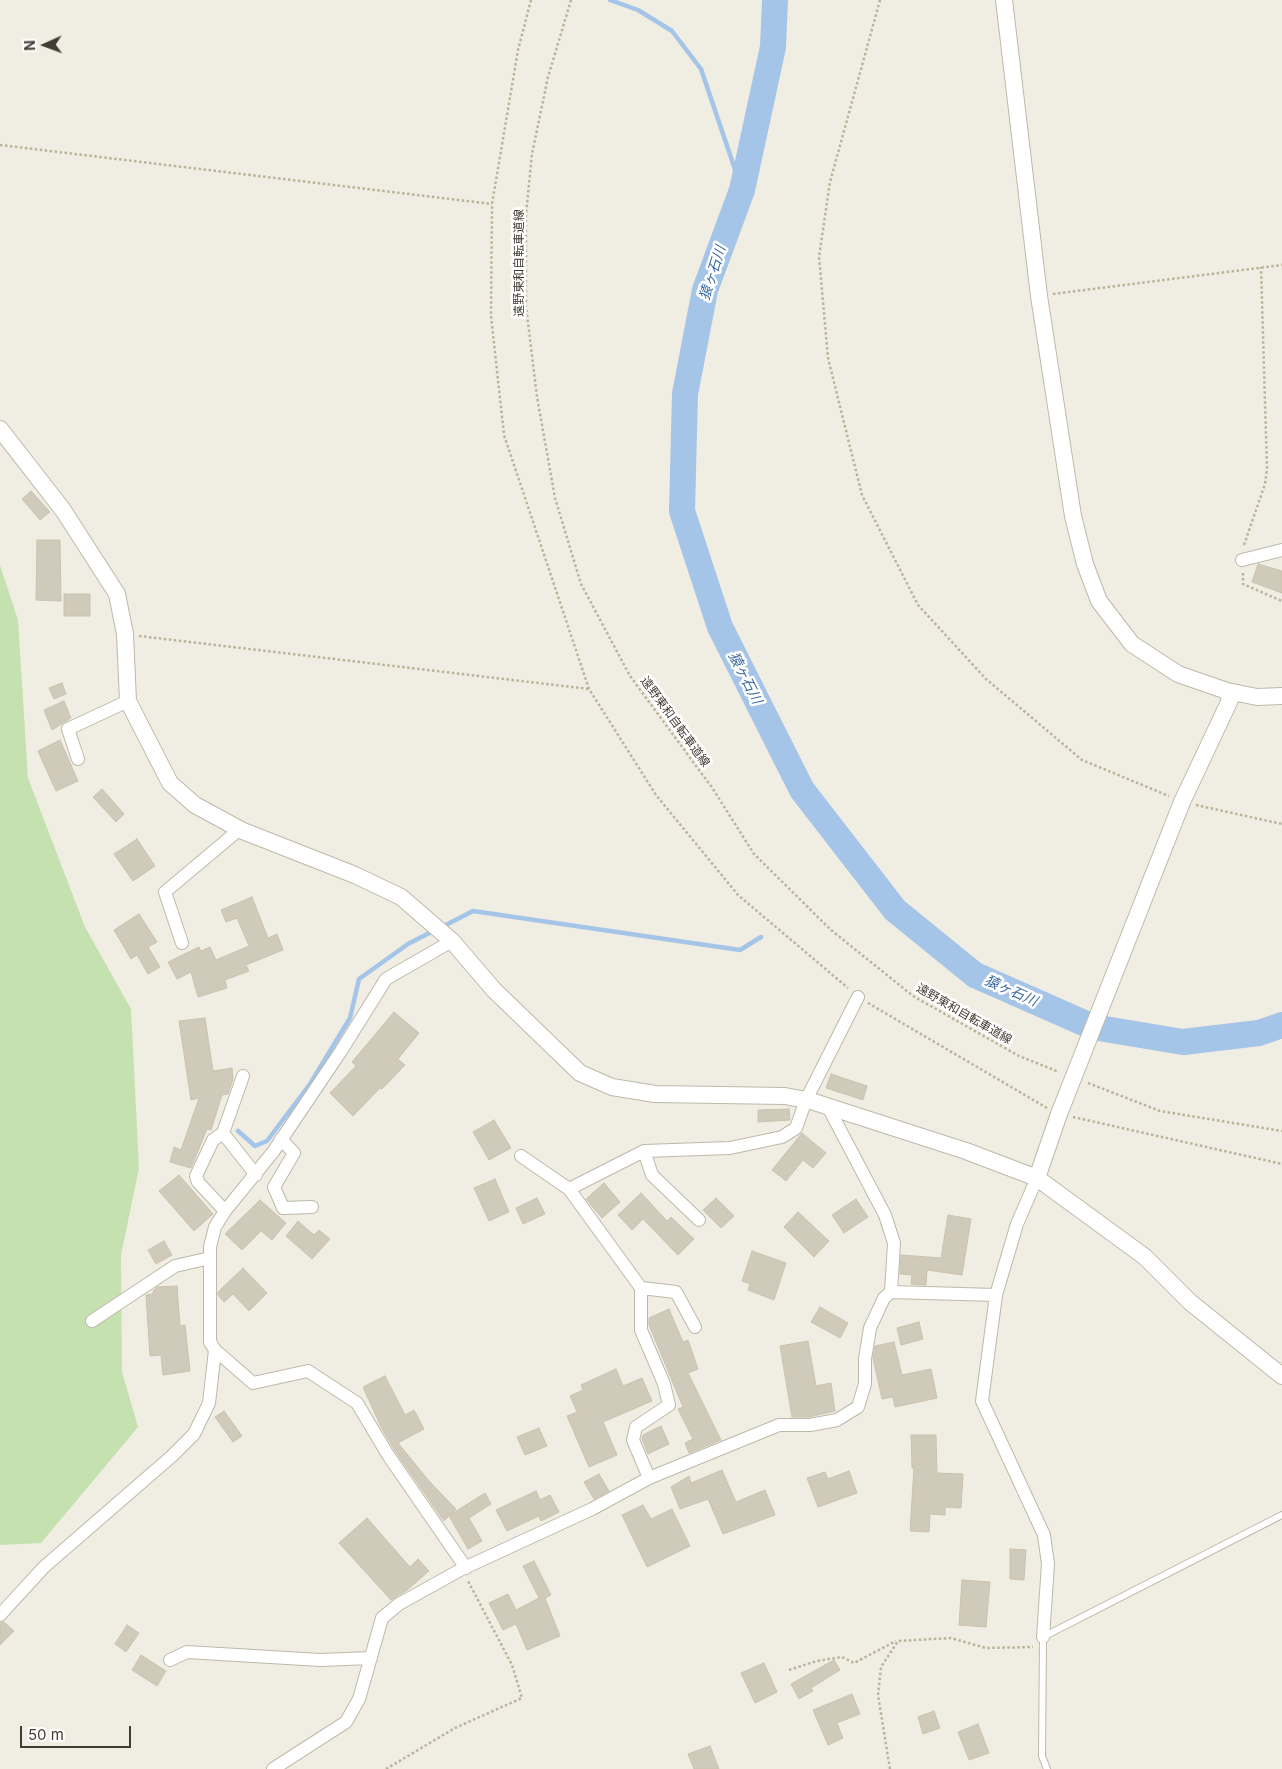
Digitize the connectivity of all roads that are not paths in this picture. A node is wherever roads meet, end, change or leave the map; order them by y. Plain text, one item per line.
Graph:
1 (1004, 0) edge
2 (0, 429) edge
3 (1282, 550) edge
4 (1242, 560) road end
5 (1227, 691) junction
6 (1282, 696) edge
7 (128, 701) junction
8 (78, 759) dead end
9 (240, 829) junction
10 (452, 941) junction
11 (182, 943) dead end
12 (858, 997) road end
13 (243, 1076) dead end
14 (806, 1100) junction
15 (828, 1106) junction
16 (223, 1133) junction
17 (281, 1140) junction
18 (644, 1151) junction
19 (521, 1156) dead end
20 (256, 1175) junction
21 (1037, 1178) junction
22 (569, 1189) junction
23 (312, 1207) dead end
24 (225, 1211) junction
25 (699, 1220) dead end
26 (210, 1258) junction
27 (641, 1288) junction
28 (891, 1292) junction
29 (996, 1295) junction
30 (92, 1321) dead end
31 (695, 1327) dead end
32 (216, 1350) junction
33 (1282, 1376) edge
34 (649, 1478) junction
35 (1282, 1515) edge
36 (464, 1568) junction
37 (0, 1615) edge
38 (1044, 1641) junction
39 (371, 1658) junction
40 (170, 1660) dead end
41 (273, 1769) edge
42 (1046, 1769) edge

1 - 5 street
2 - 7 street
3 - 4 street
5 - 6 street
5 - 21 street, bridge
7 - 8 street
7 - 9 street
9 - 10 street
9 - 11 street
10 - 14 street
10 - 17 street
12 - 14 street
13 - 16 street
14 - 15 street
14 - 18 street
15 - 21 street
15 - 28 street
16 - 20 street
16 - 24 street
17 - 20 street
17 - 23 street
18 - 22 street
18 - 25 street
19 - 22 street
20 - 24 street
21 - 29 street
21 - 33 street
22 - 27 street
24 - 26 street
26 - 30 street
26 - 32 street
27 - 31 street
27 - 34 street
28 - 29 street
28 - 34 street
29 - 38 street
32 - 36 street
32 - 37 street
34 - 36 street
35 - 38 lane
36 - 39 street
38 - 42 lane
39 - 40 street
39 - 41 street

